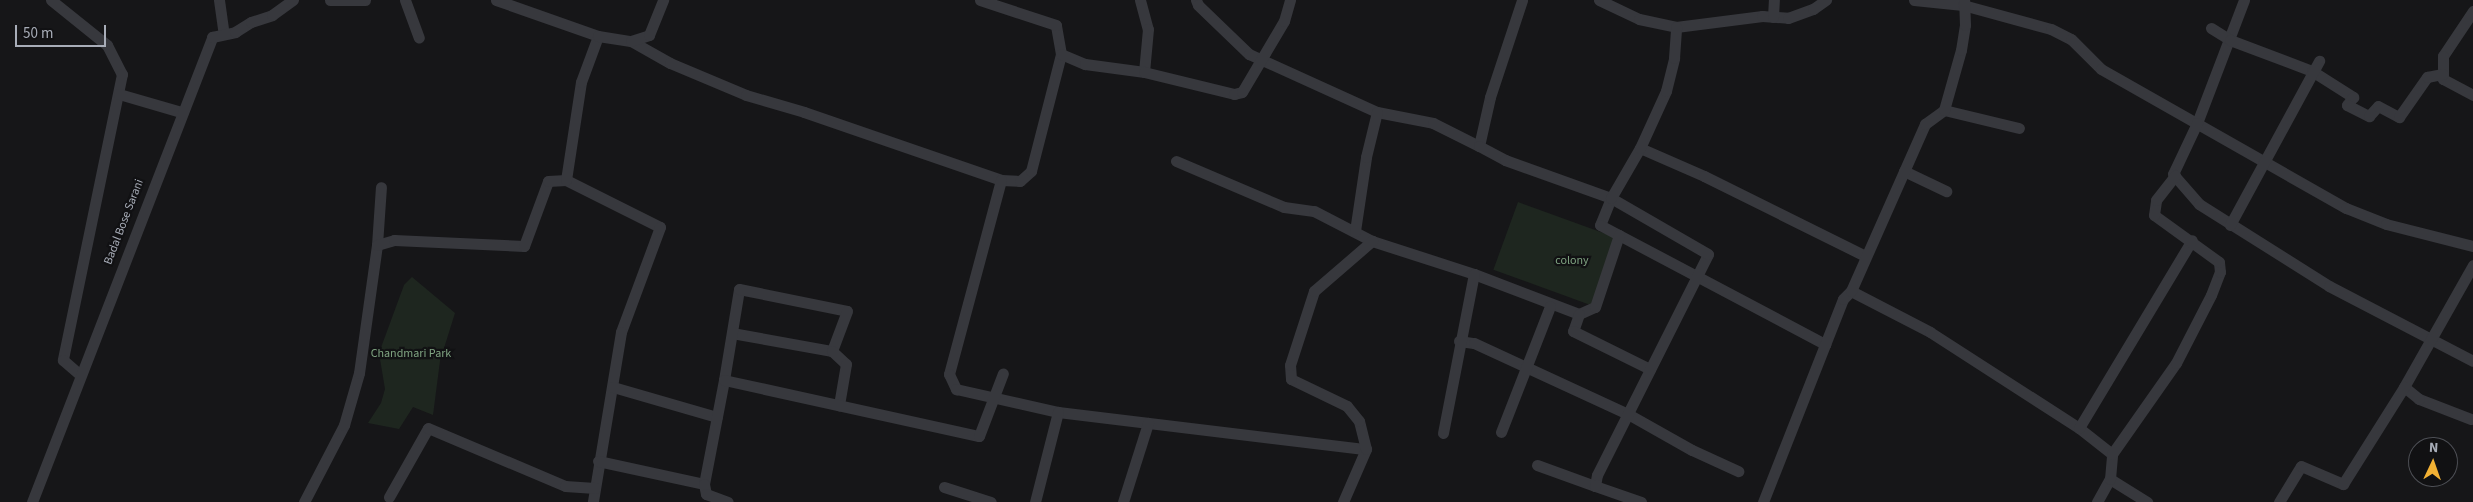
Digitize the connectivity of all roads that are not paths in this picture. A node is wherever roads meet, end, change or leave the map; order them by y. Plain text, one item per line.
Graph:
1 (51, 0) edge
2 (219, 0) edge
3 (293, 0) edge
4 (330, 0) edge
5 (365, 0) edge
6 (405, 0) edge
7 (496, 0) edge
8 (663, 0) edge
9 (980, 0) edge
10 (1140, 0) edge
11 (1196, 0) edge
12 (1290, 0) edge
13 (1522, 0) edge
14 (1599, 0) edge
15 (1774, 0) edge
16 (1826, 0) edge
17 (1914, 0) edge
18 (2244, 0) edge
19 (1964, 2) edge
20 (2473, 11) edge
21 (1773, 17) junction
22 (1676, 27) junction
23 (2211, 28) dead end
24 (224, 34) junction
25 (598, 36) junction
26 (419, 38) dead end
27 (2230, 40) junction
28 (630, 41) junction
29 (1061, 54) junction
30 (1261, 60) junction
31 (2319, 61) dead end
32 (2312, 71) junction
33 (1144, 72) junction
34 (2443, 74) junction
35 (119, 94) junction
36 (2473, 95) edge
37 (1944, 110) junction
38 (182, 112) junction
39 (1378, 112) junction
40 (2197, 123) junction
41 (2018, 128) dead end
42 (1479, 146) junction
43 (1640, 148) junction
44 (2263, 160) junction
45 (1176, 161) dead end
46 (1904, 171) junction
47 (2175, 176) junction
48 (566, 180) junction
49 (1001, 180) junction
50 (381, 187) dead end
51 (1946, 191) dead end
52 (1611, 198) junction
53 (2230, 225) junction
54 (1355, 231) junction
55 (1618, 234) junction
56 (2192, 240) junction
57 (1372, 241) junction
58 (377, 244) junction
59 (2473, 246) edge
60 (1865, 256) junction
61 (2473, 265) edge
62 (1474, 274) junction
63 (1697, 277) junction
64 (1851, 292) junction
65 (1550, 306) junction
66 (1579, 314) junction
67 (732, 333) junction
68 (1459, 340) junction
69 (2429, 340) junction
70 (1825, 344) junction
71 (832, 351) junction
72 (2473, 361) edge
73 (1527, 367) junction
74 (1650, 370) junction
75 (1003, 373) dead end
76 (80, 375) junction
77 (724, 380) junction
78 (613, 386) junction
79 (2404, 387) junction
80 (992, 397) junction
81 (839, 405) junction
82 (1058, 412) junction
83 (1628, 414) junction
84 (717, 417) junction
85 (2471, 419) dead end
86 (1148, 422) junction
87 (2079, 428) junction
88 (1501, 432) dead end
89 (1443, 433) dead end
90 (1366, 449) junction
91 (2112, 454) junction
92 (598, 461) junction
93 (1537, 465) dead end
94 (1738, 470) dead end
95 (2110, 480) junction
96 (704, 484) junction
97 (944, 486) dead end
98 (1595, 486) junction
99 (595, 488) junction
100 (389, 496) dead end
101 (983, 501) edge
102 (32, 502) edge
103 (304, 502) edge
104 (593, 502) edge
105 (728, 502) edge
106 (1035, 502) edge
107 (1123, 502) edge
108 (1343, 502) edge
109 (1641, 502) edge
110 (1763, 502) edge
111 (2097, 502) edge
112 (2147, 502) edge
113 (2279, 502) edge

1 - 35 street
2 - 24 street
3 - 24 street, Badal Bose Sarani
4 - 5 street
6 - 26 street
7 - 25 street
8 - 28 street
9 - 29 street
10 - 33 street
11 - 30 street
12 - 30 street
13 - 42 street
14 - 22 street
15 - 21 street
16 - 21 street
17 - 19 street
18 - 27 street
19 - 37 street
19 - 40 street
20 - 34 street
21 - 22 street
22 - 43 street
23 - 27 street
24 - 38 street, Badal Bose Sarani
25 - 28 street
25 - 48 street
27 - 32 street
27 - 40 street
28 - 49 street
29 - 33 street
29 - 49 street
30 - 33 street
30 - 39 street
31 - 32 street
32 - 34 street
32 - 44 street
34 - 36 street
35 - 38 street
35 - 76 street
37 - 41 street
37 - 46 street
38 - 76 street, Badal Bose Sarani
39 - 42 street
39 - 54 street
40 - 44 street
40 - 47 street
42 - 52 street
43 - 52 street
43 - 60 street
44 - 53 street
44 - 59 street
45 - 54 street
46 - 51 street
46 - 60 street
47 - 53 street
47 - 56 street
48 - 58 street
48 - 78 street
49 - 80 street
50 - 58 street
52 - 55 street
52 - 63 street
53 - 69 street
54 - 57 street
55 - 63 street
55 - 66 street
56 - 87 street
56 - 91 street
57 - 62 street
57 - 90 street
58 - 103 street
60 - 64 street
61 - 69 street
62 - 65 street
62 - 68 street
63 - 70 street
63 - 74 street
64 - 70 street
64 - 87 street
65 - 66 street
65 - 73 street
66 - 74 street
67 - 71 street
67 - 71 street
67 - 77 street
68 - 73 street
68 - 89 street
69 - 72 street
69 - 79 street
70 - 110 street
71 - 81 street
73 - 83 street
73 - 88 street
74 - 83 street
75 - 80 street
76 - 102 street, Badal Bose Sarani
77 - 81 street
77 - 84 street
78 - 84 street
78 - 92 street
79 - 85 street
79 - 113 street
80 - 81 street
80 - 82 street
82 - 86 street
82 - 106 street
83 - 94 street
83 - 98 street
84 - 96 street
86 - 90 street
86 - 107 street
87 - 91 street
90 - 108 street
91 - 95 street
92 - 96 street
92 - 99 street
93 - 98 street
95 - 111 street
95 - 112 street
96 - 105 street
97 - 101 street
98 - 109 street
99 - 100 street
99 - 104 street

